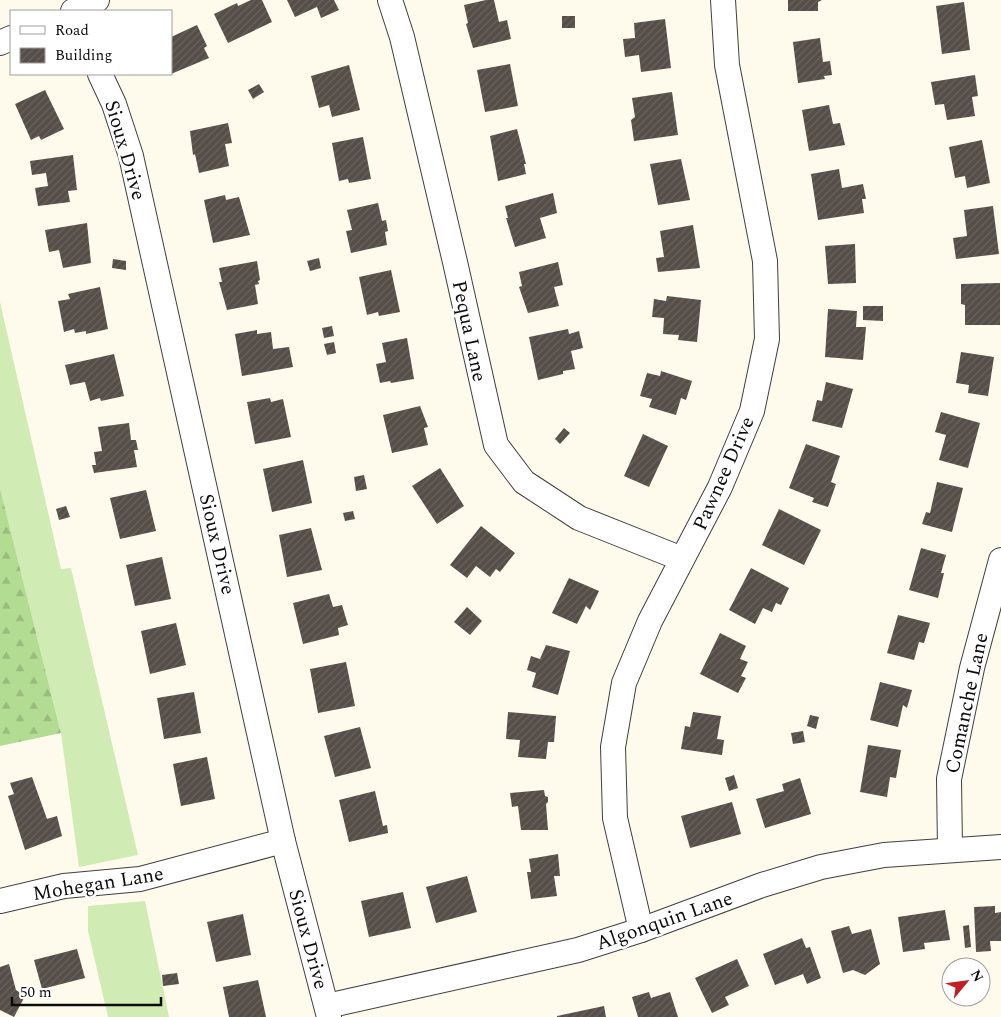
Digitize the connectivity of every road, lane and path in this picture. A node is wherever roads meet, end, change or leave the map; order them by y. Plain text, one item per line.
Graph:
1 (97, 0) edge
2 (390, 0) edge
3 (723, 0) edge
4 (75, 10) edge
5 (100, 75) edge
6 (682, 559) junction
7 (1001, 560) edge
8 (283, 841) junction
9 (1001, 847) edge
10 (950, 849) junction
11 (0, 901) edge
12 (641, 930) junction
13 (328, 1011) edge

1 - 4 street
2 - 6 street, Pequa Lane
3 - 6 street, Pawnee Drive
5 - 8 street, Sioux Drive
6 - 12 street, Pawnee Drive
7 - 10 street, Comanche Lane
8 - 11 street, Mohegan Lane
8 - 13 street, Sioux Drive
9 - 10 street, Algonquin Lane
10 - 12 street, Algonquin Lane
12 - 13 street, Algonquin Lane

